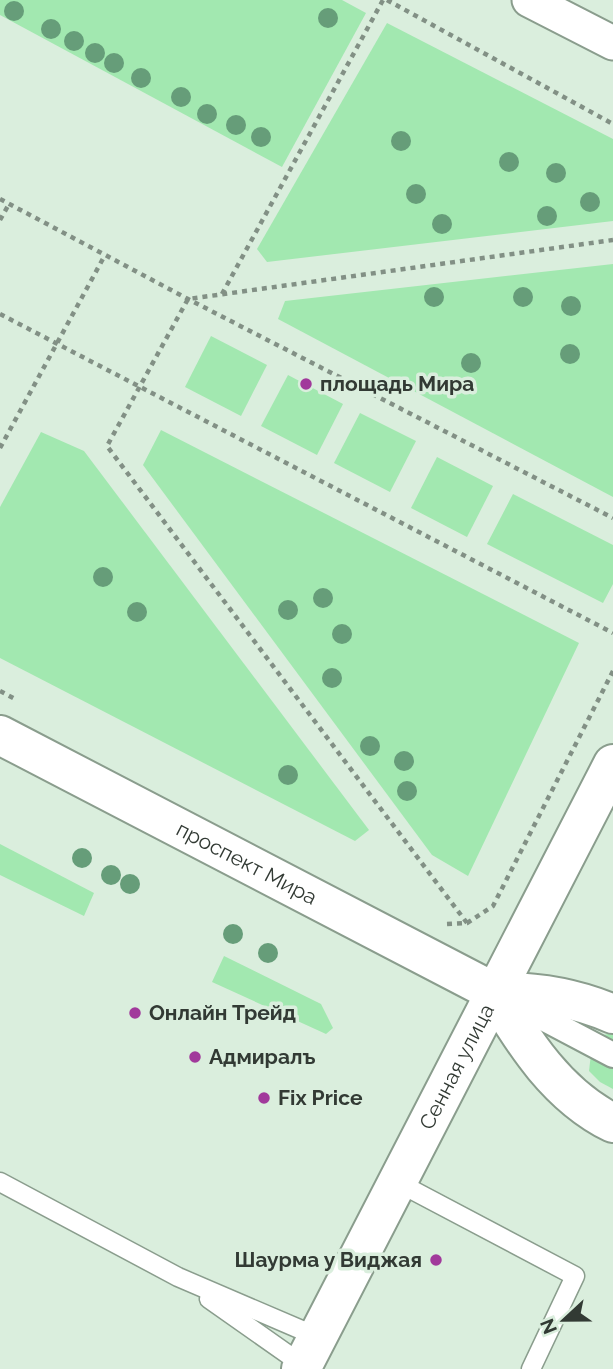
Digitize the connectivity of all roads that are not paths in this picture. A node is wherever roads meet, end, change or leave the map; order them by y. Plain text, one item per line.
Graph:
1 (529, 0) edge
2 (613, 43) edge
3 (0, 735) edge
4 (613, 764) edge
5 (494, 992) junction
6 (613, 1014) edge
7 (613, 1055) edge
8 (613, 1123) edge
9 (0, 1182) edge
10 (397, 1182) junction
11 (178, 1277) junction
12 (307, 1357) edge
13 (531, 1369) edge

1 - 2 street
3 - 5 main road, проспект Мира
4 - 5 main road, Сенная улица
5 - 6 main road, проспект Мира
5 - 7 street
5 - 8 main road
5 - 10 main road, Сенная улица
9 - 11 lane
10 - 12 main road, Сенная улица
10 - 13 lane
11 - 12 lane
11 - 12 lane

